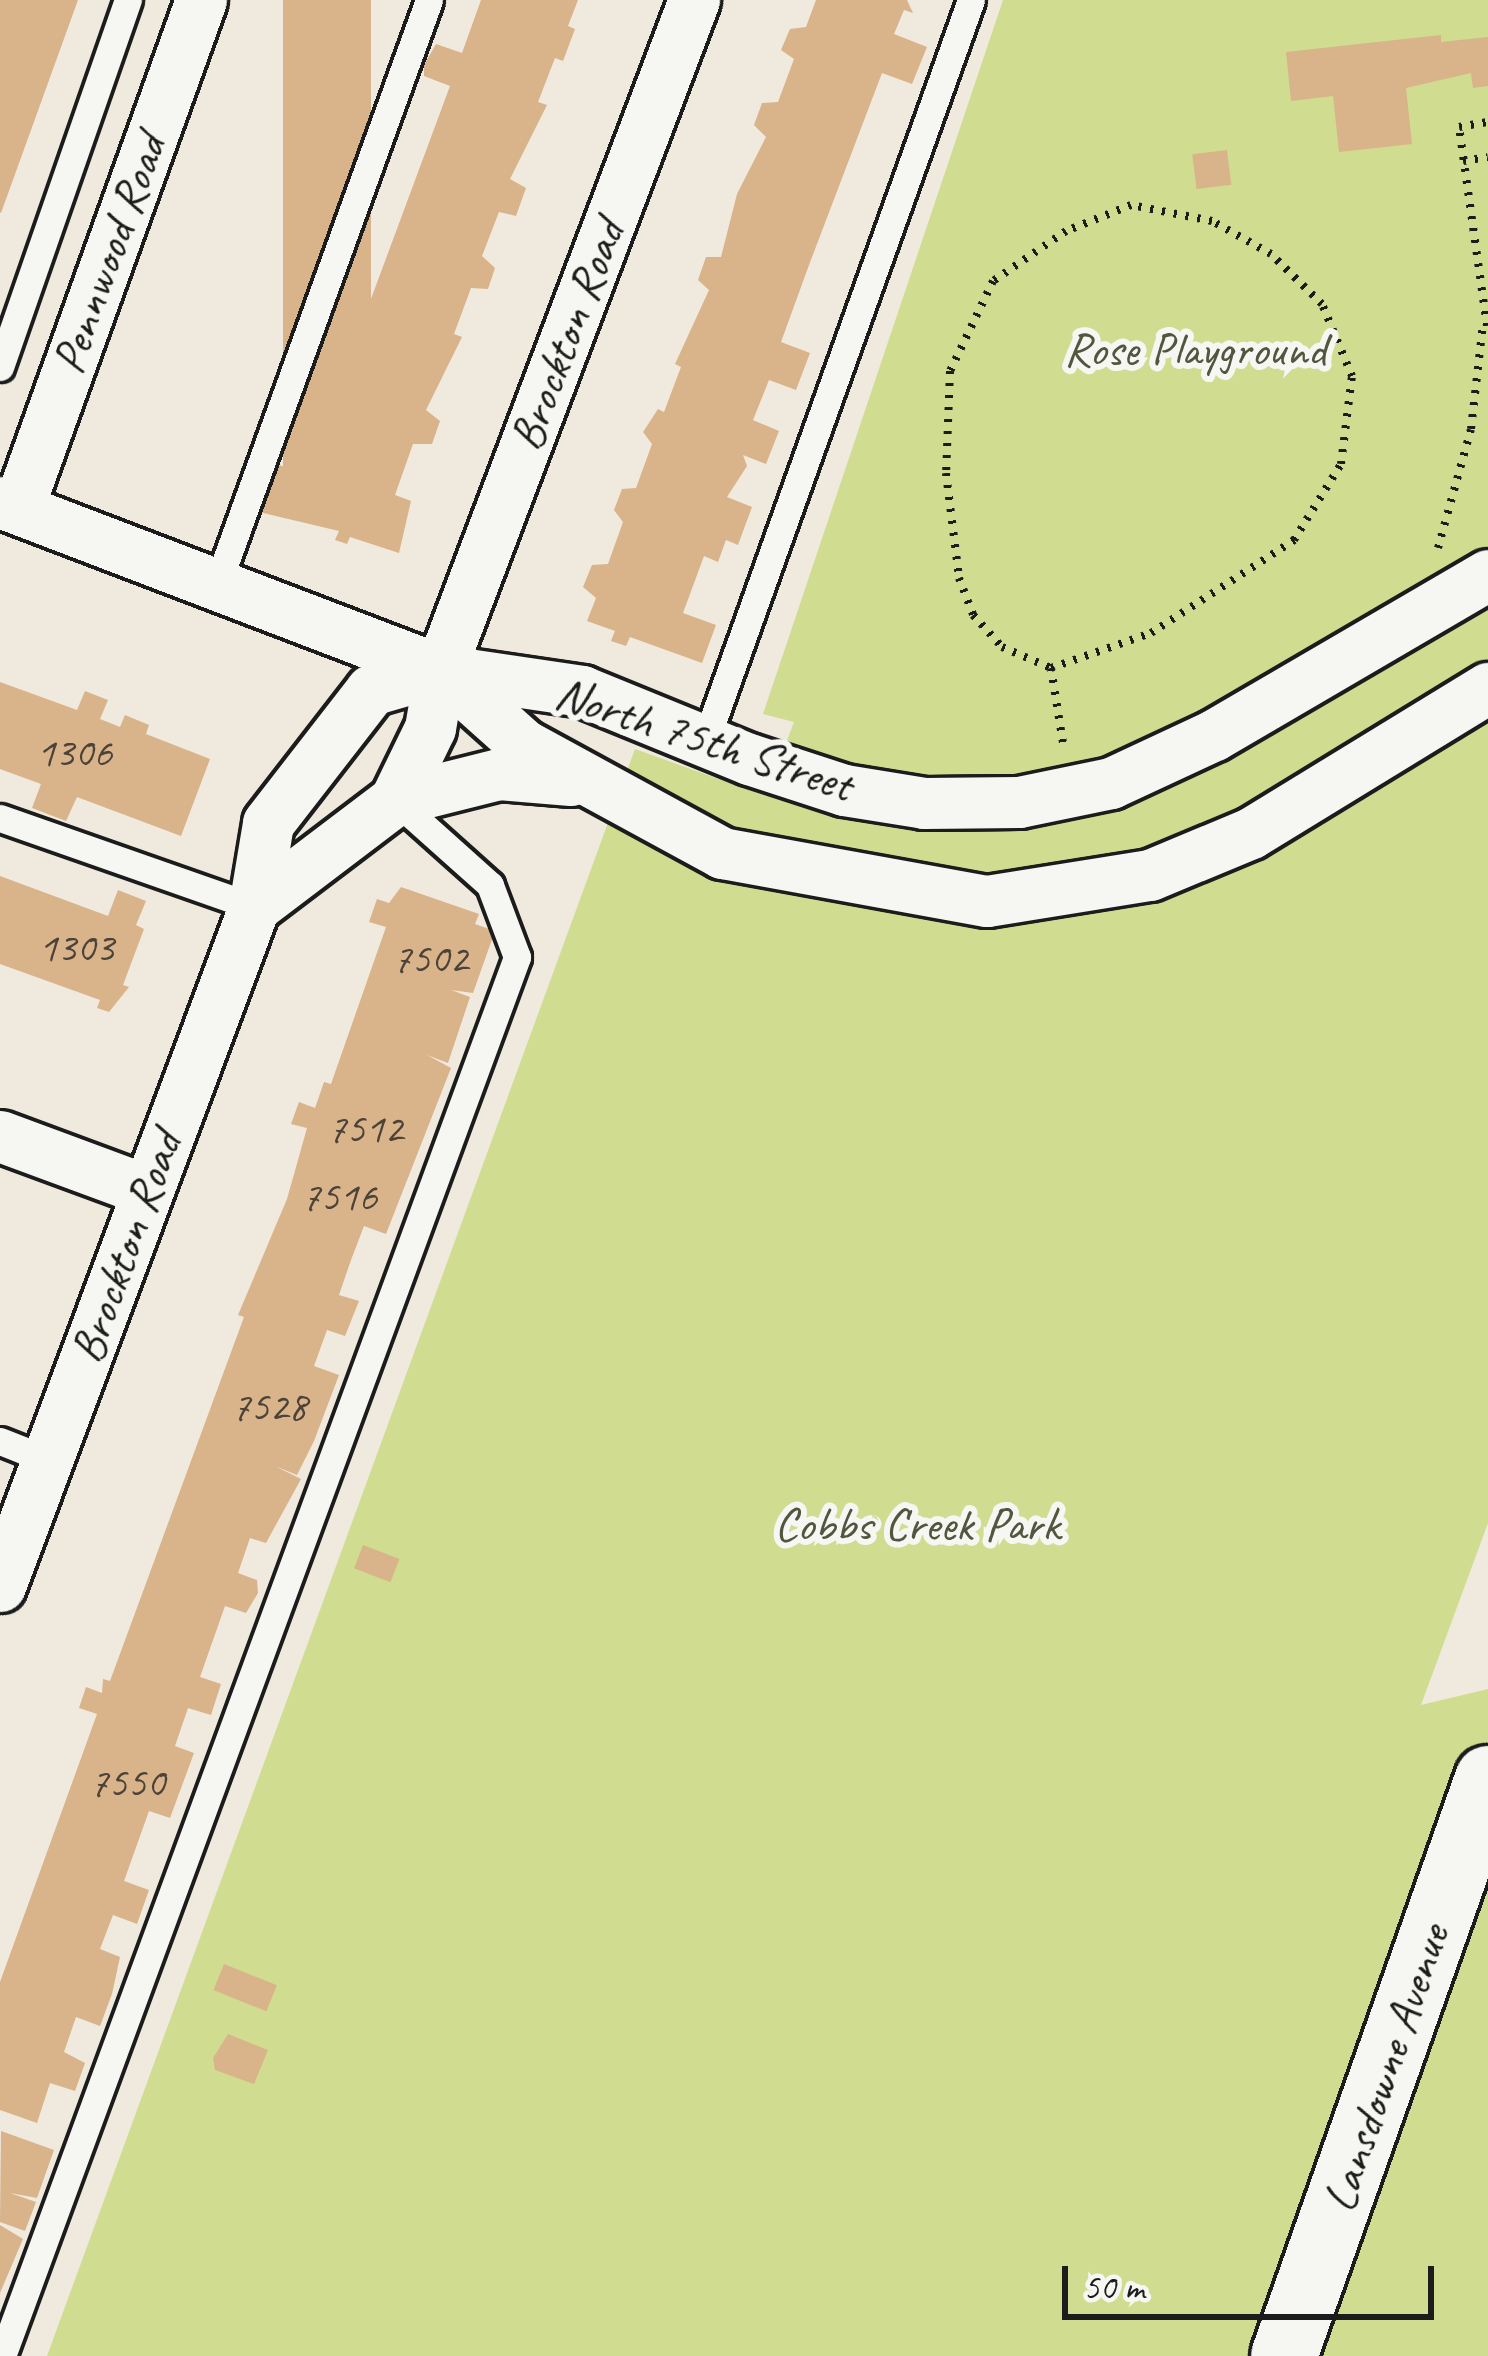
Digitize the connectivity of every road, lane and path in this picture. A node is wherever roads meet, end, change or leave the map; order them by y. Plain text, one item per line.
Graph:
1 (128, 0) edge
2 (201, 0) edge
3 (428, 0) edge
4 (694, 0) edge
5 (971, 0) edge
6 (1488, 122) edge
7 (1488, 157) edge
8 (1463, 161) junction
9 (1486, 325) edge
10 (0, 367) edge
11 (9, 505) edge
12 (1488, 575) edge
13 (217, 585) junction
14 (1420, 613) junction
15 (1051, 668) junction
16 (440, 670) junction
17 (1488, 688) edge
18 (704, 742) junction
19 (590, 781) junction
20 (1070, 791) junction
21 (395, 800) junction
22 (0, 818) edge
23 (254, 908) junction
24 (0, 1136) edge
25 (146, 1190) junction
26 (0, 1441) edge
27 (48, 1460) junction
28 (0, 1586) edge
29 (1488, 1779) edge
30 (2, 2356) edge
31 (1284, 2356) edge

1 - 10 lane
2 - 11 street, Pennwood Road
3 - 13 lane
4 - 16 street, Brockton Road
5 - 18 lane
6 - 8 path
7 - 8 path
8 - 9 path
9 - 14 path
11 - 13 street, North 75th Street
12 - 14 street, North 75th Street
13 - 16 street, North 75th Street
14 - 20 street, North 75th Street
15 - 15 path
15 - 20 path
16 - 18 street, North 75th Street
16 - 19 street, North 75th Street
16 - 21 street, Brockton Road
16 - 23 street, Brockton Road
17 - 19 street, North 75th Street
18 - 20 street, North 75th Street
19 - 21 street, Brockton Road
21 - 23 street, Brockton Road
21 - 30 lane
22 - 23 lane
23 - 25 street, Brockton Road
24 - 25 street
25 - 27 street, Brockton Road
26 - 27 lane
27 - 28 street, Brockton Road
29 - 31 main road, Lansdowne Avenue

